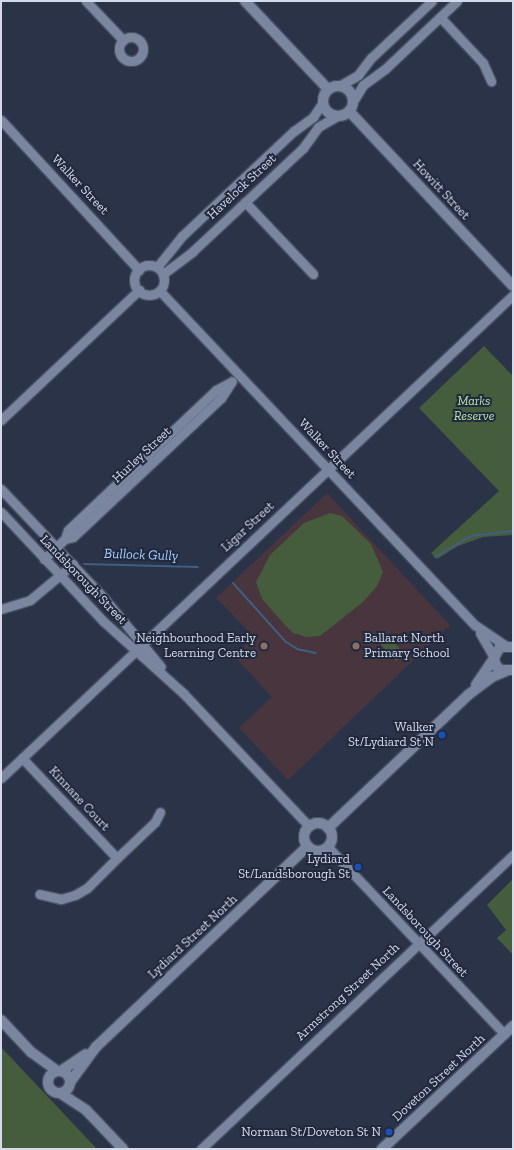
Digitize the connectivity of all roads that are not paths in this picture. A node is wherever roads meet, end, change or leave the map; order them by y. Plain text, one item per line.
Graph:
1 (86, 1) edge
2 (245, 1) edge
3 (432, 1) edge
4 (457, 1) edge
5 (440, 17) junction
6 (123, 40) dead end
7 (491, 81) dead end
8 (341, 86) junction
9 (328, 89) junction
10 (354, 100) junction
11 (323, 102) junction
12 (350, 112) junction
13 (337, 116) junction
14 (1, 120) edge
15 (245, 202) junction
16 (139, 270) junction
17 (160, 271) junction
18 (313, 274) dead end
19 (513, 286) edge
20 (139, 290) junction
21 (160, 291) junction
22 (513, 295) edge
23 (239, 375) junction
24 (1, 420) edge
25 (328, 469) junction
26 (1, 489) edge
27 (1, 512) edge
28 (56, 547) junction
29 (44, 559) junction
30 (73, 564) junction
31 (60, 576) junction
32 (1, 609) edge
33 (475, 625) junction
34 (510, 646) edge
35 (139, 647) junction
36 (494, 657) junction
37 (510, 672) edge
38 (468, 695) junction
39 (22, 758) junction
40 (1, 778) edge
41 (160, 812) dead end
42 (309, 826) junction
43 (328, 828) junction
44 (308, 846) junction
45 (328, 847) junction
46 (513, 855) edge
47 (117, 858) junction
48 (40, 894) dead end
49 (419, 944) junction
50 (1, 1020) edge
51 (510, 1030) edge
52 (96, 1047) junction
53 (31, 1052) junction
54 (59, 1071) junction
55 (48, 1079) junction
56 (71, 1083) junction
57 (60, 1093) junction
58 (86, 1110) junction
59 (122, 1149) edge
60 (201, 1149) edge
61 (382, 1149) edge

1 - 6 street
2 - 9 street
3 - 8 street
4 - 5 street
5 - 7 street
5 - 10 street
8 - 9 street
8 - 10 street
9 - 11 street
10 - 12 street
11 - 13 street
11 - 17 street, Havelock Street
12 - 13 street
12 - 19 street, Howitt Street
13 - 15 street, Havelock Street
14 - 16 street, Walker Street
15 - 17 street, Havelock Street
15 - 18 street
16 - 17 street
16 - 20 street
17 - 21 street
20 - 21 street
20 - 24 street
21 - 23 street, Walker Street
22 - 25 street, Ligar Street
23 - 25 street, Walker Street
23 - 28 street, Hurley Street
25 - 33 street, Walker Street
25 - 35 street, Ligar Street
26 - 28 street, Landsborough Street
27 - 29 street, Landsborough Street
28 - 29 street, Hurley Street
28 - 30 street, Landsborough Street
29 - 31 street, Landsborough Street
30 - 31 street
30 - 35 street, Landsborough Street
31 - 32 street
31 - 35 street, Landsborough Street
33 - 34 street, Walker Street
33 - 36 street, Walker Street
34 - 36 street
35 - 39 street, Ligar Street
35 - 42 street, Landsborough Street
36 - 37 street
36 - 38 street
37 - 38 street
38 - 43 street
39 - 40 street, Ligar Street
39 - 47 street, Kinnane Court
41 - 47 street
42 - 43 street
42 - 44 street
43 - 45 street
44 - 45 street
44 - 52 street, Lydiard Street North
45 - 49 street, Landsborough Street
46 - 49 street, Armstrong Street North
47 - 48 street
49 - 51 street, Landsborough Street
49 - 60 street, Armstrong Street North
50 - 53 street
51 - 61 street, Doveton Street North
52 - 54 street, Lydiard Street North
52 - 56 street, Lydiard Street North
53 - 54 street
53 - 55 street
54 - 55 street
54 - 56 street
55 - 57 street
56 - 57 street
56 - 58 street
57 - 58 street
58 - 59 street

